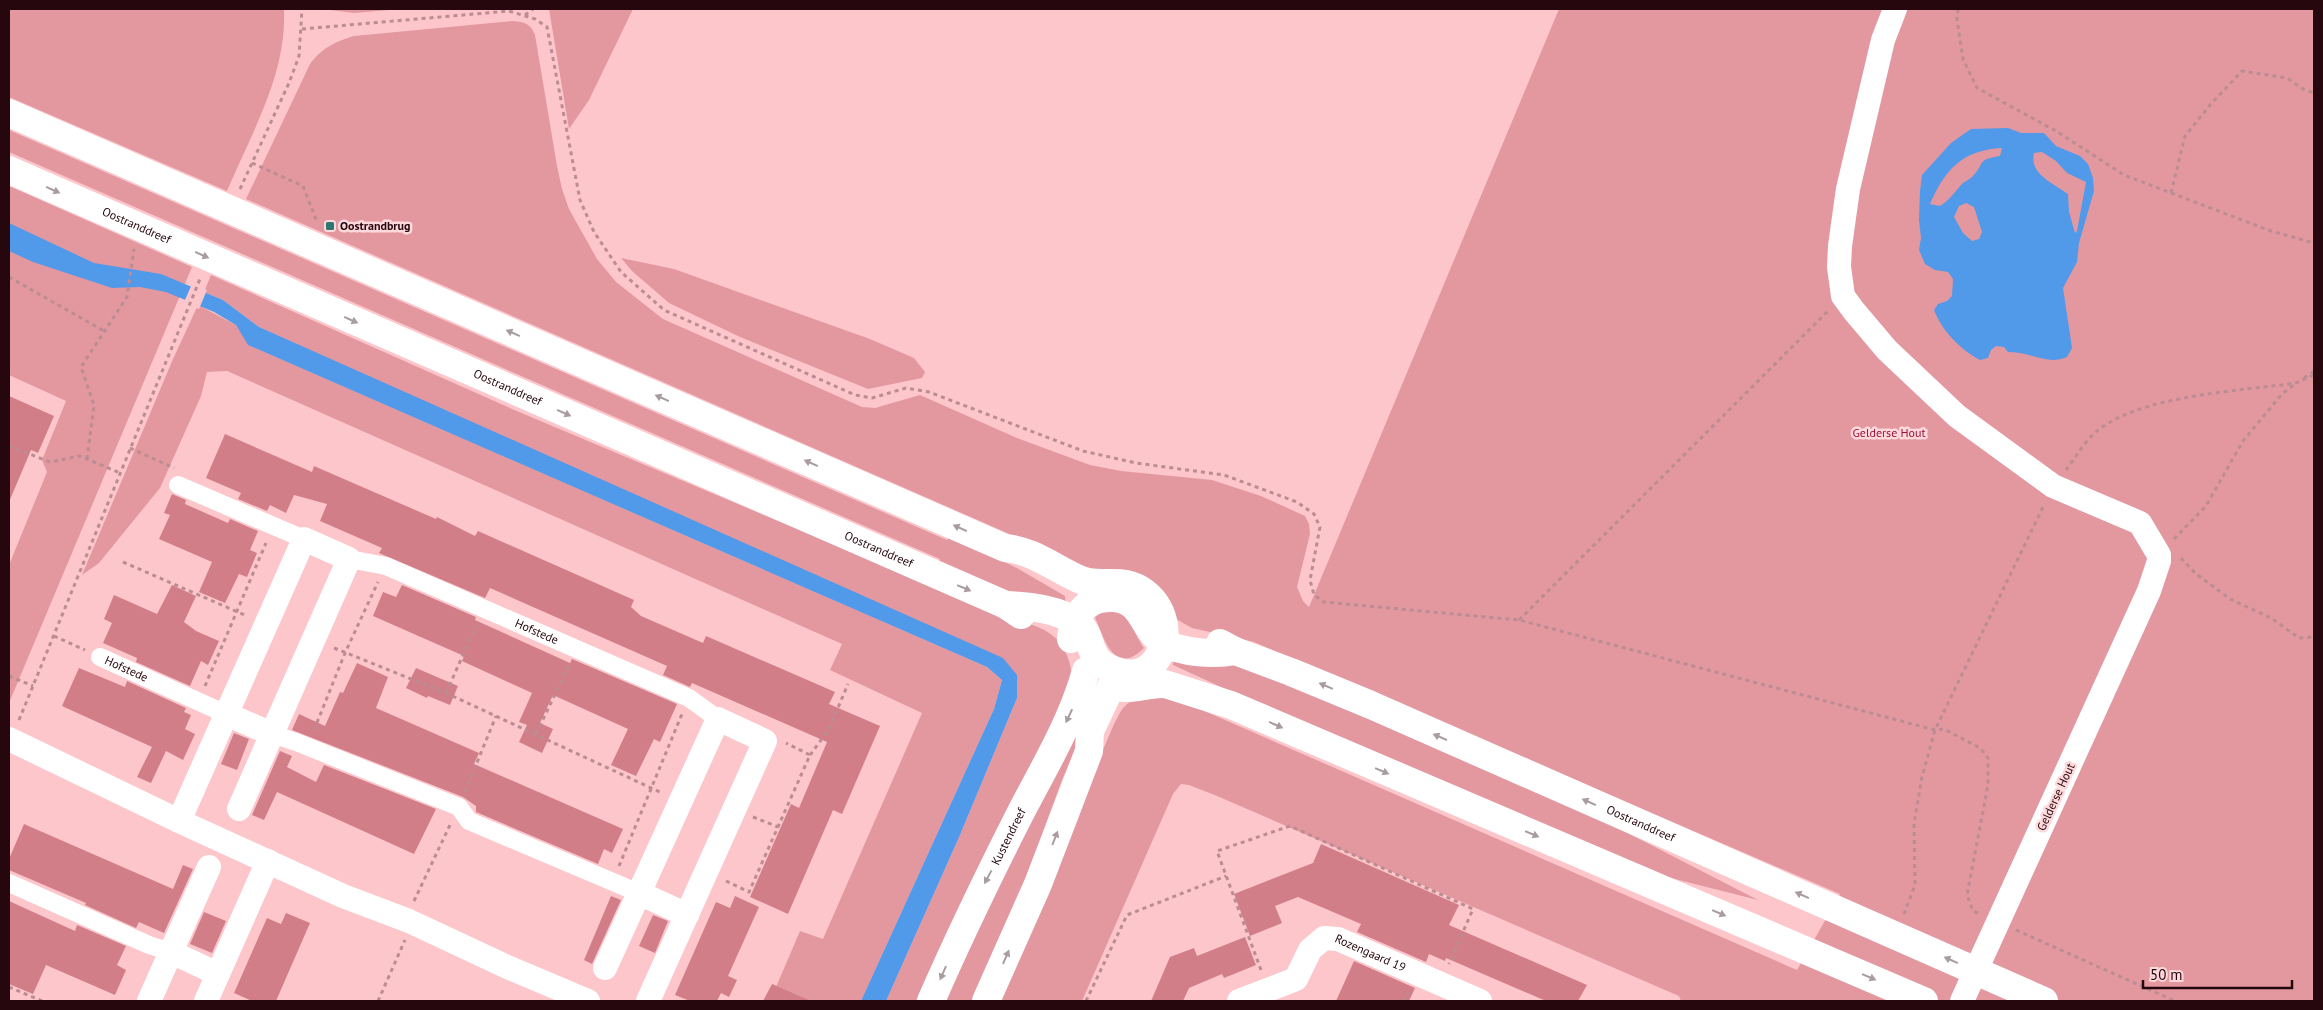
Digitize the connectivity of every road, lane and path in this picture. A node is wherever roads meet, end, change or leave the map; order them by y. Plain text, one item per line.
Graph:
1 (302, 9) edge
2 (533, 9) edge
3 (1895, 9) edge
4 (1958, 9) edge
5 (524, 15) junction
6 (302, 29) junction
7 (2314, 93) edge
8 (9, 113) edge
9 (252, 163) junction
10 (9, 170) edge
11 (246, 176) dead end
12 (2171, 193) junction
13 (318, 225) dead end
14 (2314, 243) edge
15 (134, 248) dead end
16 (9, 278) edge
17 (1843, 296) junction
18 (104, 331) junction
19 (178, 331) dead end
20 (2314, 371) edge
21 (2314, 376) edge
22 (2296, 383) junction
23 (9, 446) edge
24 (130, 448) junction
25 (87, 459) junction
26 (174, 466) dead end
27 (120, 473) junction
28 (178, 485) dead end
29 (2053, 486) junction
30 (273, 526) junction
31 (304, 539) junction
32 (2169, 544) dead end
33 (2180, 557) dead end
34 (349, 559) junction
35 (124, 562) dead end
36 (386, 566) junction
37 (1093, 592) junction
38 (484, 609) junction
39 (237, 611) junction
40 (1519, 620) junction
41 (266, 624) junction
42 (1073, 628) junction
43 (54, 636) junction
44 (1164, 636) junction
45 (2314, 637) edge
46 (335, 648) dead end
47 (576, 649) junction
48 (345, 652) junction
49 (100, 657) joint
50 (1086, 671) junction
51 (1154, 675) junction
52 (9, 676) edge
53 (1117, 682) junction
54 (848, 684) dead end
55 (33, 686) junction
56 (446, 694) junction
57 (689, 698) junction
58 (198, 703) junction
59 (226, 714) junction
60 (496, 716) junction
61 (718, 719) junction
62 (1934, 730) junction
63 (272, 734) junction
64 (536, 734) junction
65 (10, 739) edge
66 (765, 741) junction
67 (307, 747) junction
68 (810, 755) junction
69 (652, 788) junction
70 (681, 801) junction
71 (459, 807) junction
72 (239, 809) dead end
73 (178, 821) junction
74 (268, 861) junction
75 (209, 867) dead end
76 (1226, 876) junction
77 (723, 879) dead end
78 (9, 883) edge
79 (612, 883) junction
80 (639, 893) junction
81 (1909, 902) dead end
82 (687, 915) junction
83 (409, 921) junction
84 (171, 952) junction
85 (605, 968) dead end
86 (1976, 972) junction
87 (218, 974) junction
88 (1440, 984) junction
89 (9, 987) edge
90 (1252, 995) edge
91 (580, 1000) edge
92 (42, 1001) edge
93 (149, 1001) edge
94 (206, 1001) edge
95 (378, 1001) edge
96 (648, 1001) edge
97 (931, 1001) edge
98 (986, 1001) edge
99 (1086, 1001) edge
100 (1480, 1001) edge
101 (1924, 1001) edge
102 (1962, 1001) edge
103 (2044, 1001) edge

1 - 6 path
2 - 5 path
3 - 17 street, Gelderse Hout
4 - 12 path
5 - 6 path
5 - 40 path
6 - 9 path
7 - 12 path
37 -> 8 main road
9 - 11 path
9 - 13 path
10 -> 42 main road, Oostranddreef
12 - 14 path
15 - 18 path
16 - 18 path
17 - 29 street, Gelderse Hout
17 - 40 path
18 - 25 path
19 - 24 path
20 - 22 path
21 - 22 path
22 - 29 path
22 - 32 path
23 - 25 path
24 - 26 path
24 - 27 path
25 - 27 path
27 - 43 path
28 - 30 street, Hofstede
29 - 62 path
29 - 86 street, Gelderse Hout
30 - 31 street, Hofstede
30 - 39 path
31 - 34 street, Hofstede
31 - 41 street
33 - 45 path
34 - 36 street, Hofstede
34 - 63 street
35 - 39 path
36 - 38 street, Hofstede
36 - 48 path
37 - 42 main road
37 - 44 main road
38 - 47 street, Hofstede
38 - 56 path
39 - 41 path
39 - 58 path
40 - 62 path
41 - 59 street
42 - 50 main road
42 - 53 main road
43 - 49 path, Hofstede
43 - 55 path
44 - 51 main road
86 -> 44 main road, Oostranddreef
46 - 48 path
47 - 57 street, Hofstede
47 - 64 path
48 - 56 path
48 - 67 path
49 - 58 street, Hofstede
50 - 53 main road
50 -> 97 main road, Kustendreef
51 - 53 main road
51 -> 101 main road
52 - 55 path
98 -> 53 main road
54 - 68 path
55 - 65 path
56 - 60 path
57 - 61 street, Hofstede
57 - 69 path
58 - 59 street, Hofstede
59 - 63 street, Hofstede
59 - 73 street
60 - 64 path
60 - 71 path
61 - 66 street, Hofstede
61 - 70 street
62 - 81 path
63 - 67 street, Hofstede
63 - 72 street
64 - 69 path
65 - 73 street
66 - 68 path
66 - 82 street
67 - 71 street, Hofstede
68 - 77 path
69 - 70 path
69 - 79 path
70 - 80 street
71 - 79 street, Hofstede
71 - 83 path
73 - 74 street
74 - 83 street
74 - 87 street
75 - 84 street
76 - 88 path
76 - 90 path
76 - 99 path
78 - 84 street
79 - 80 street, Hofstede
80 - 82 street, Hofstede
80 - 85 street
82 - 96 street
83 - 91 street
83 - 95 path
84 - 87 street
84 - 93 street
86 - 102 street, Gelderse Hout
86 - 103 main road, Oostranddreef
87 - 94 street
88 - 90 street, Rozengaard 19
88 - 100 street, Rozengaard 19
89 - 92 path

